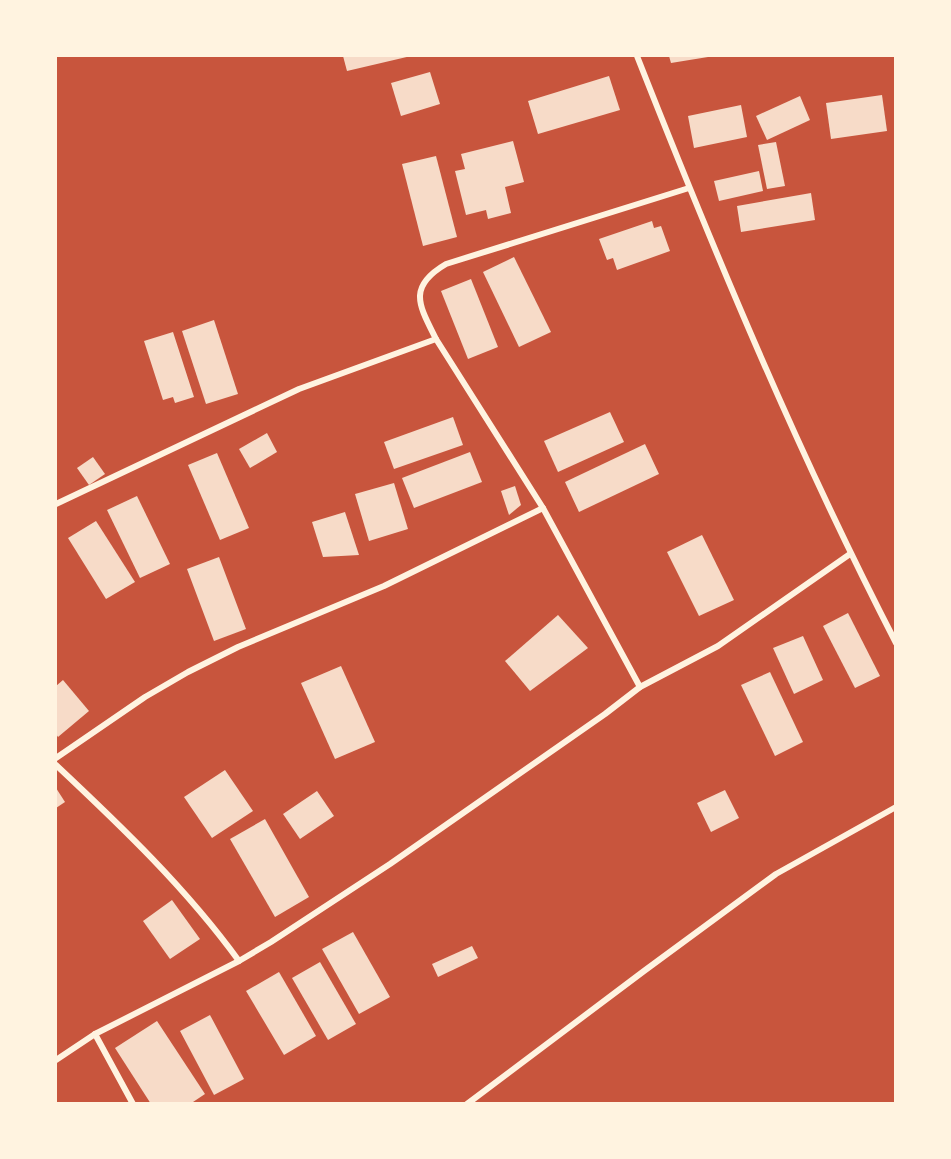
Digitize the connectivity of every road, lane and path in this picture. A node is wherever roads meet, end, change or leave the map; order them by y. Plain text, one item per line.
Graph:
1 (637, 56) edge
2 (689, 188) junction
3 (436, 339) junction
4 (56, 504) edge
5 (543, 508) junction
6 (850, 554) junction
7 (896, 643) edge
8 (640, 687) junction
9 (56, 758) edge
10 (56, 765) edge
11 (896, 807) edge
12 (239, 962) junction
13 (95, 1034) junction
14 (56, 1060) edge
15 (134, 1104) edge
16 (467, 1104) edge

1 - 2 street
2 - 3 street
2 - 6 street
3 - 4 street
3 - 5 street
5 - 8 street
5 - 9 street
6 - 7 street
6 - 8 street
8 - 12 street
10 - 12 street
11 - 16 street
12 - 13 street
13 - 14 street
13 - 15 street

